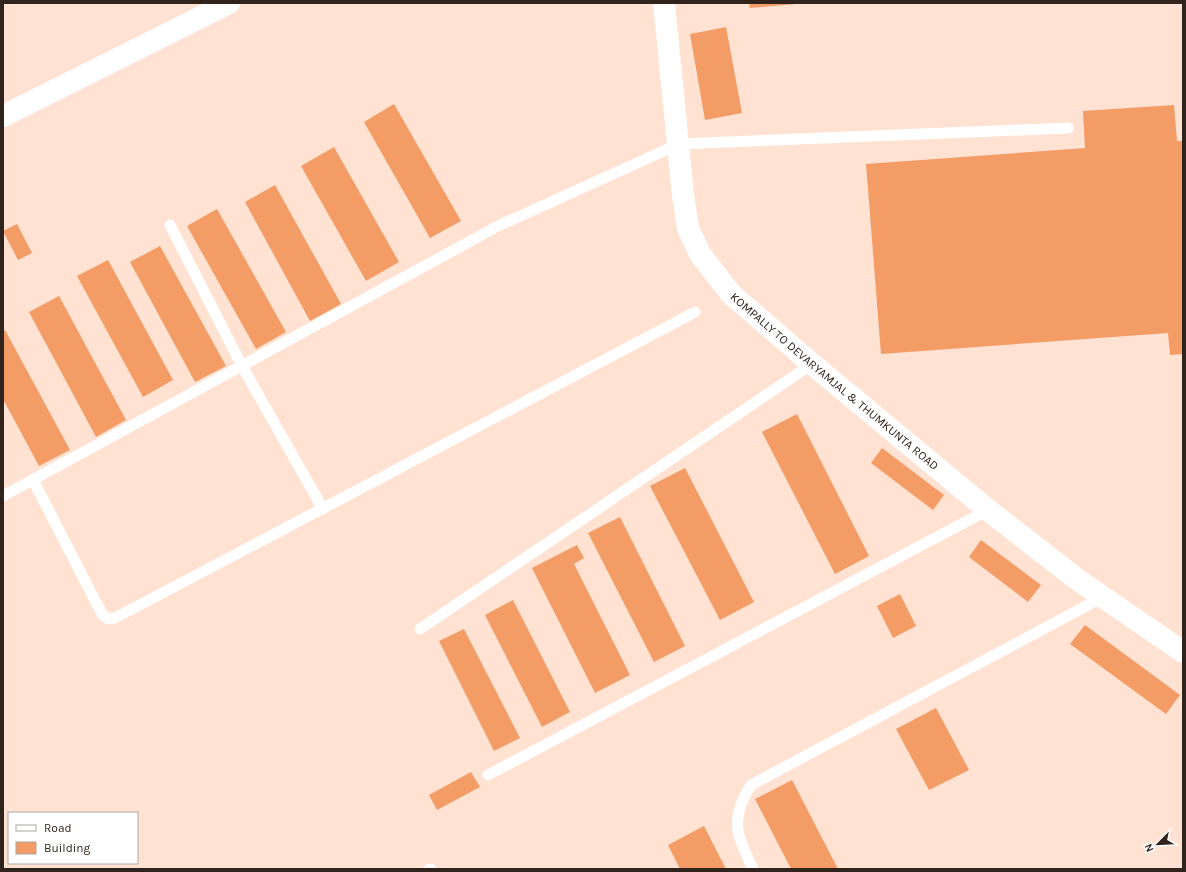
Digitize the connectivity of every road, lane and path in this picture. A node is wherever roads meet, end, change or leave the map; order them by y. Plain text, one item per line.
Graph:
1 (229, 3) edge
2 (664, 3) edge
3 (3, 116) edge
4 (1068, 128) dead end
5 (679, 144) junction
6 (170, 225) dead end
7 (695, 312) dead end
8 (812, 364) junction
9 (242, 366) junction
10 (33, 480) junction
11 (3, 496) edge
12 (323, 509) junction
13 (988, 510) junction
14 (1103, 597) junction
15 (420, 629) dead end
16 (1183, 652) edge
17 (488, 776) dead end
18 (753, 869) edge

1 - 3 main road
2 - 5 main road, KOMPALLY TO DEVARYAMJAL & THUMKUNTA ROAD
4 - 5 lane
5 - 8 main road, KOMPALLY TO DEVARYAMJAL & THUMKUNTA ROAD
5 - 9 lane
6 - 9 lane
7 - 12 lane
8 - 13 main road, KOMPALLY TO DEVARYAMJAL & THUMKUNTA ROAD
8 - 15 lane
9 - 10 lane
9 - 12 lane
10 - 11 lane
10 - 12 lane
13 - 14 main road, KOMPALLY TO DEVARYAMJAL & THUMKUNTA ROAD
13 - 17 lane
14 - 16 main road, KOMPALLY TO DEVARYAMJAL & THUMKUNTA ROAD
14 - 18 lane

